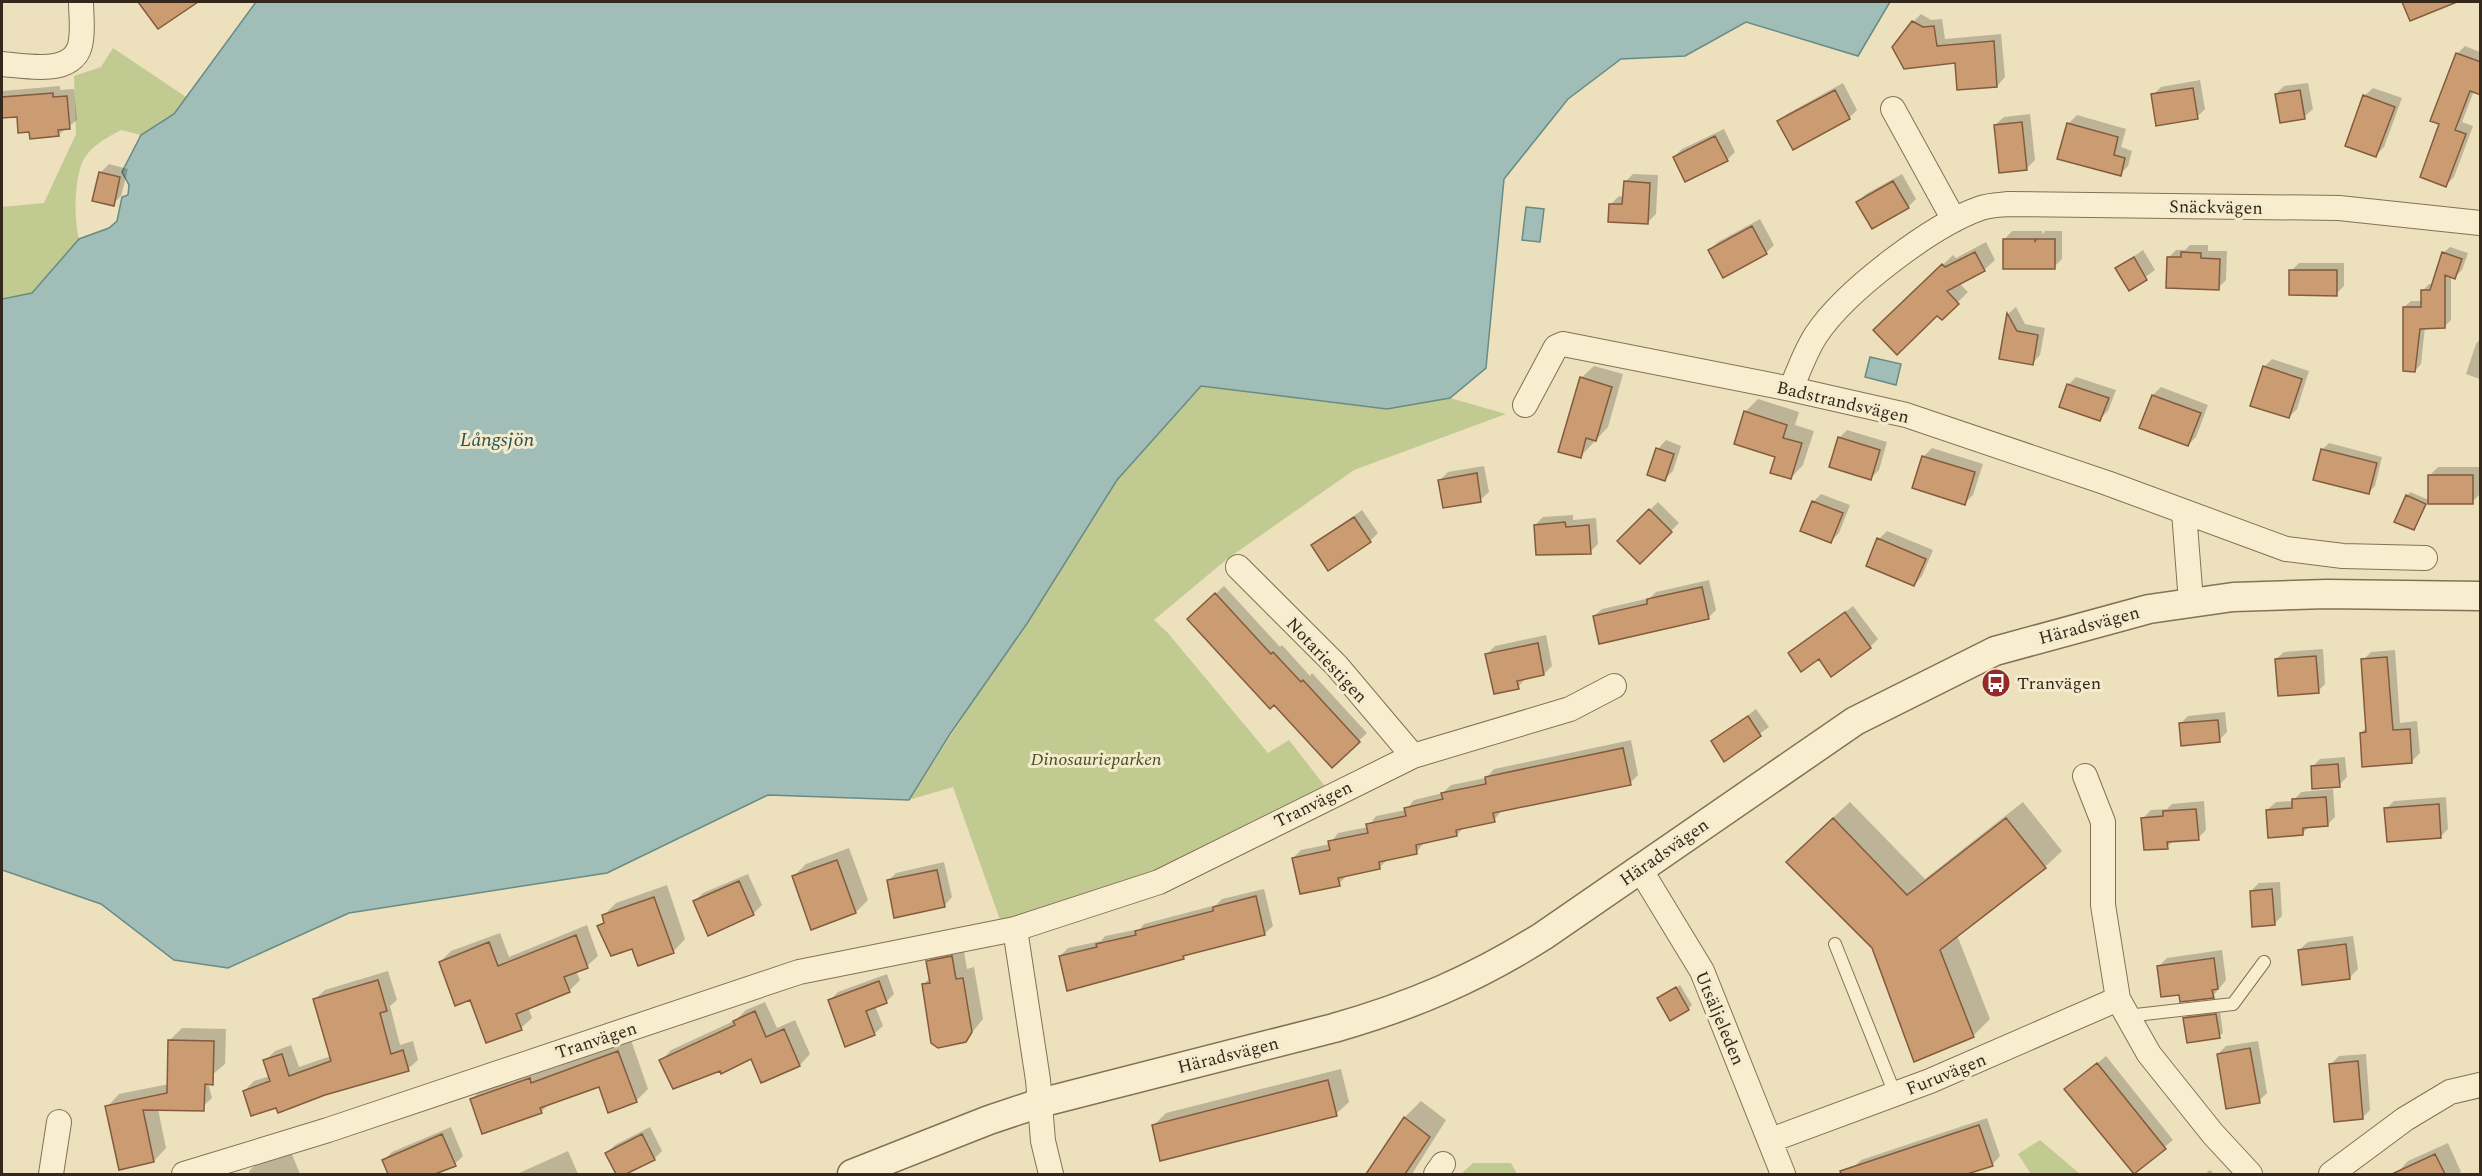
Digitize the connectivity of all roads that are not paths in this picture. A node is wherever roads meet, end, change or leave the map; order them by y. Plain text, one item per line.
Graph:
1 (81, 2) edge
2 (2, 64) edge
3 (1893, 109) dead end
4 (1954, 220) junction
5 (2480, 221) edge
6 (1791, 389) junction
7 (1525, 405) dead end
8 (2184, 512) junction
9 (2425, 558) dead end
10 (1238, 567) dead end
11 (2481, 596) edge
12 (2192, 602) junction
13 (1614, 686) dead end
14 (1413, 756) junction
15 (2085, 776) dead end
16 (1640, 869) junction
17 (1015, 929) junction
18 (1835, 944) dead end
19 (2264, 962) dead end
20 (2122, 1007) junction
21 (2481, 1084) edge
22 (1895, 1094) junction
23 (1040, 1103) junction
24 (59, 1122) dead end
25 (1771, 1140) junction
26 (1046, 1173) edge
27 (51, 1174) edge
28 (184, 1174) edge
29 (852, 1174) edge
30 (1783, 1174) edge
31 (2250, 1174) edge
32 (2331, 1174) edge

1 - 2 street
3 - 4 street
4 - 5 street, Snäckvägen
4 - 6 street, Snäckvägen
6 - 7 street, Badstrandsvägen
6 - 8 street, Badstrandsvägen
8 - 9 street, Badstrandsvägen
8 - 12 street
10 - 14 street, Notariestigen
11 - 12 street, Häradsvägen
12 - 16 street, Häradsvägen
13 - 14 street, Tranvägen
14 - 17 street, Tranvägen
15 - 20 street
16 - 23 street, Häradsvägen
16 - 25 street, Utsäljeleden
17 - 23 street
17 - 28 street, Tranvägen
18 - 22 lane
19 - 20 lane
20 - 22 street, Furuvägen
20 - 31 street
21 - 32 street
22 - 25 street, Furuvägen
23 - 26 street
23 - 29 street, Häradsvägen
24 - 27 street
25 - 30 street, Utsäljeleden

